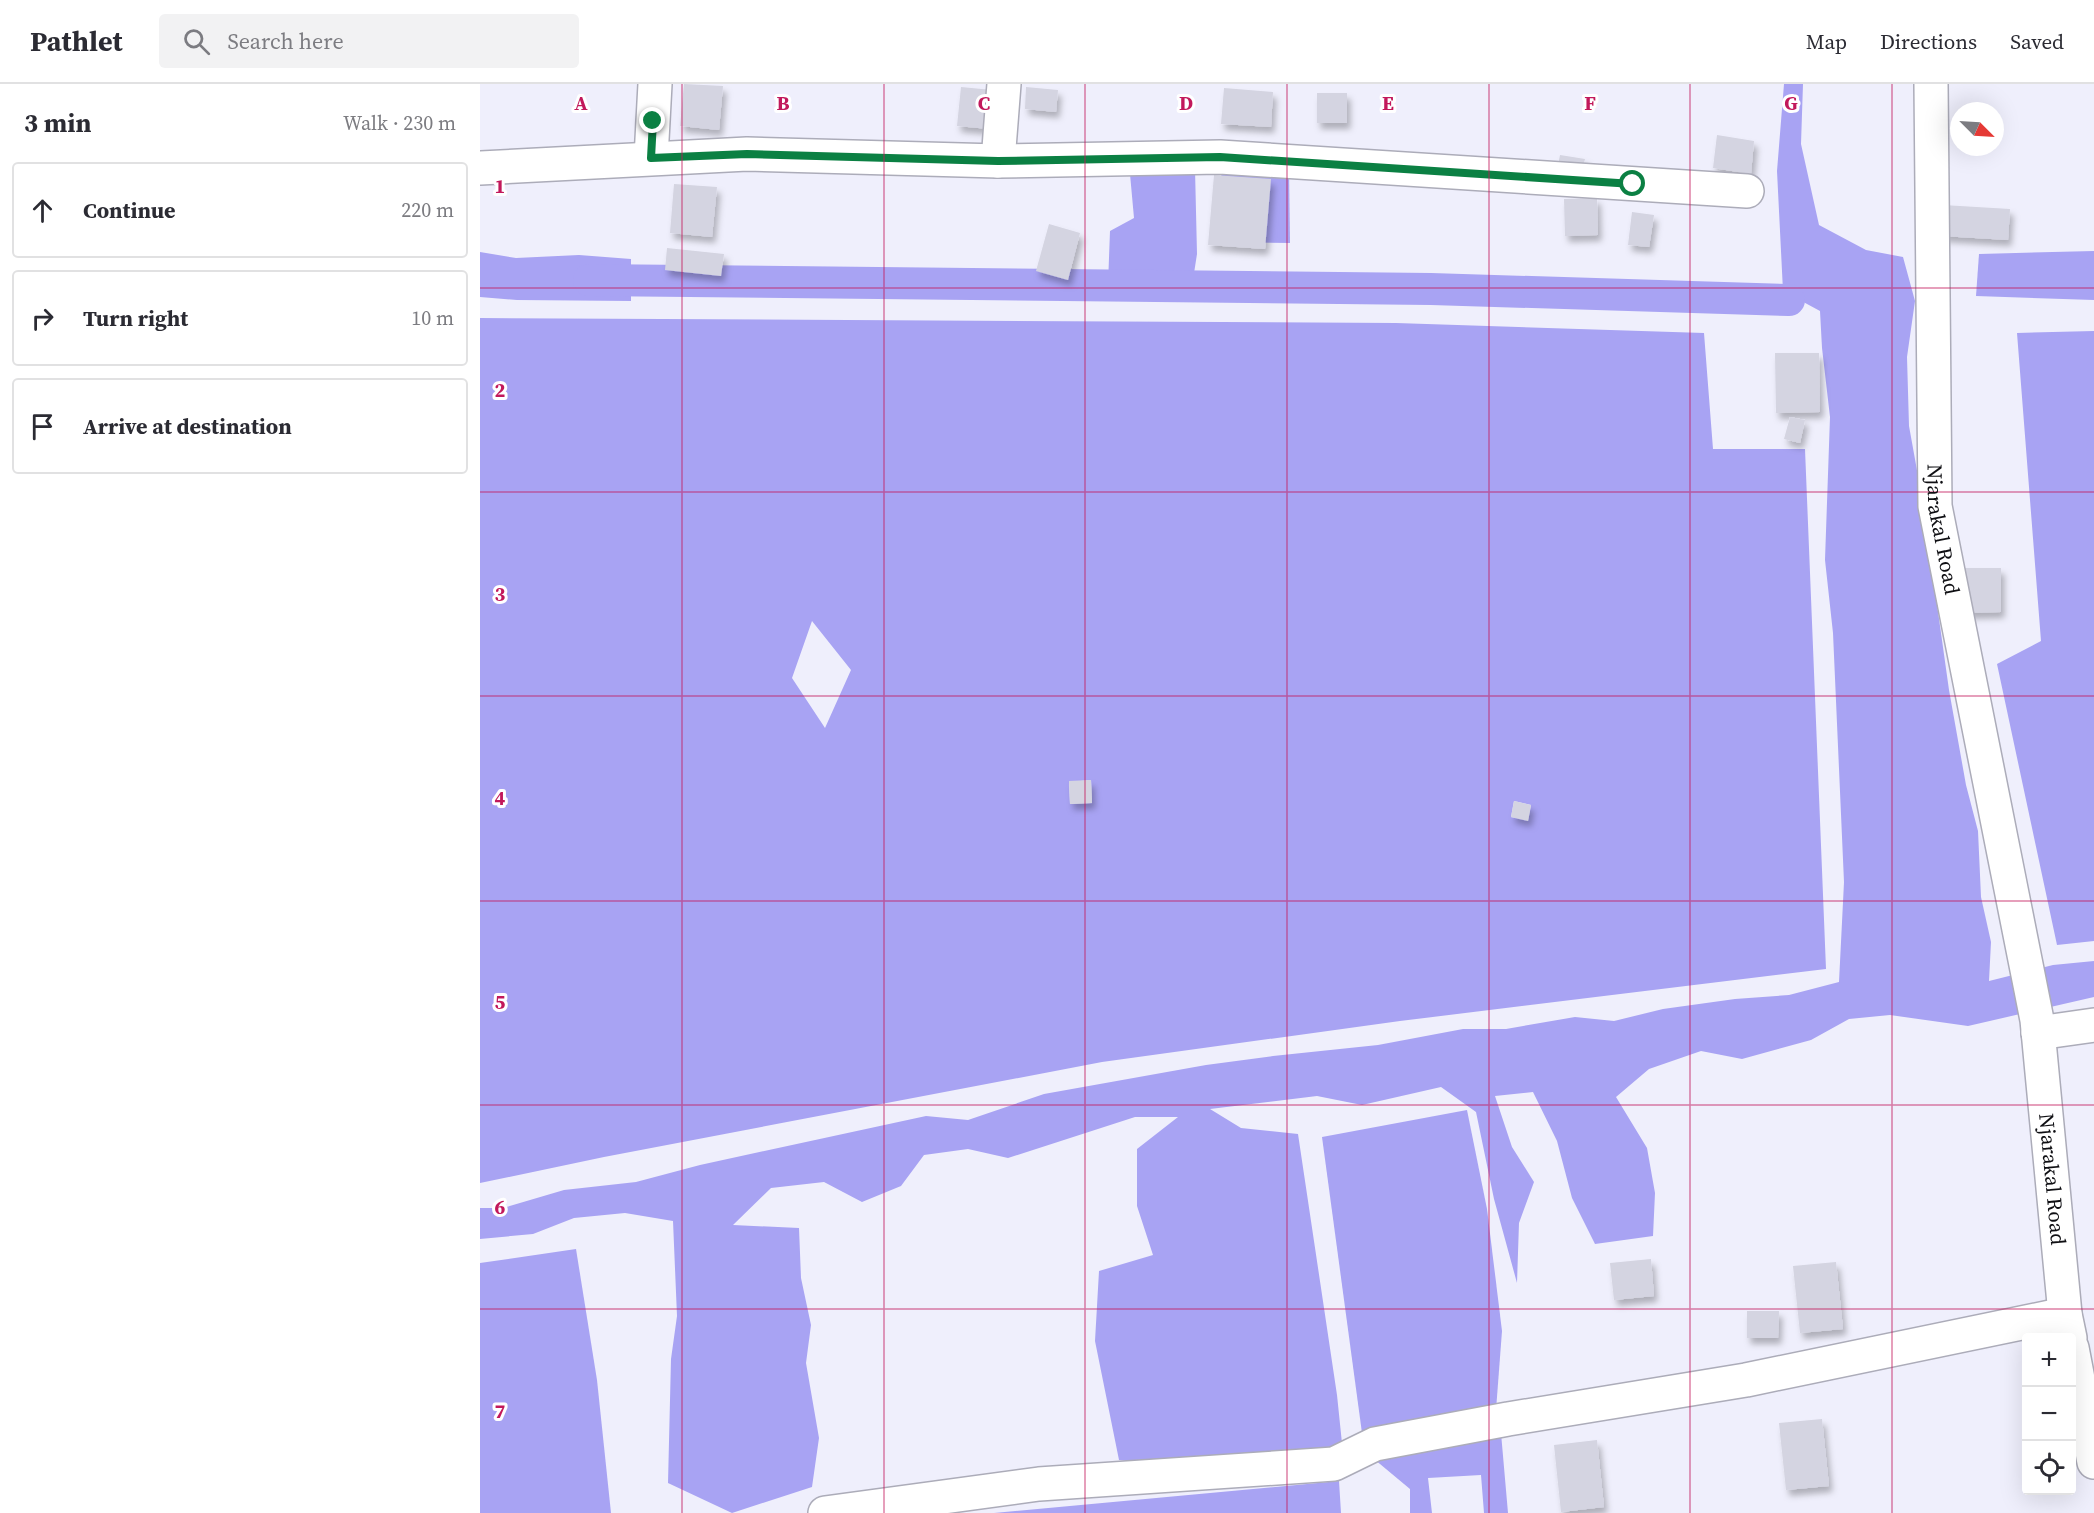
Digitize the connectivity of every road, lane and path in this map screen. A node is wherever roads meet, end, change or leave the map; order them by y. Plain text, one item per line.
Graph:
1 (655, 84) edge
2 (1004, 84) edge
3 (1931, 84) edge
4 (651, 158) junction
5 (998, 161) junction
6 (480, 168) edge
7 (1747, 191) dead end
8 (2094, 1025) edge
9 (2038, 1027) junction
10 (2067, 1326) edge
11 (2076, 1369) edge
12 (2094, 1462) edge
13 (825, 1513) edge

1 - 4 street
2 - 5 street
3 - 9 street, Njarakal Road
4 - 5 street
4 - 6 street
5 - 7 street
8 - 9 street
9 - 10 street, Njarakal Road
10 - 13 street
11 - 12 street

